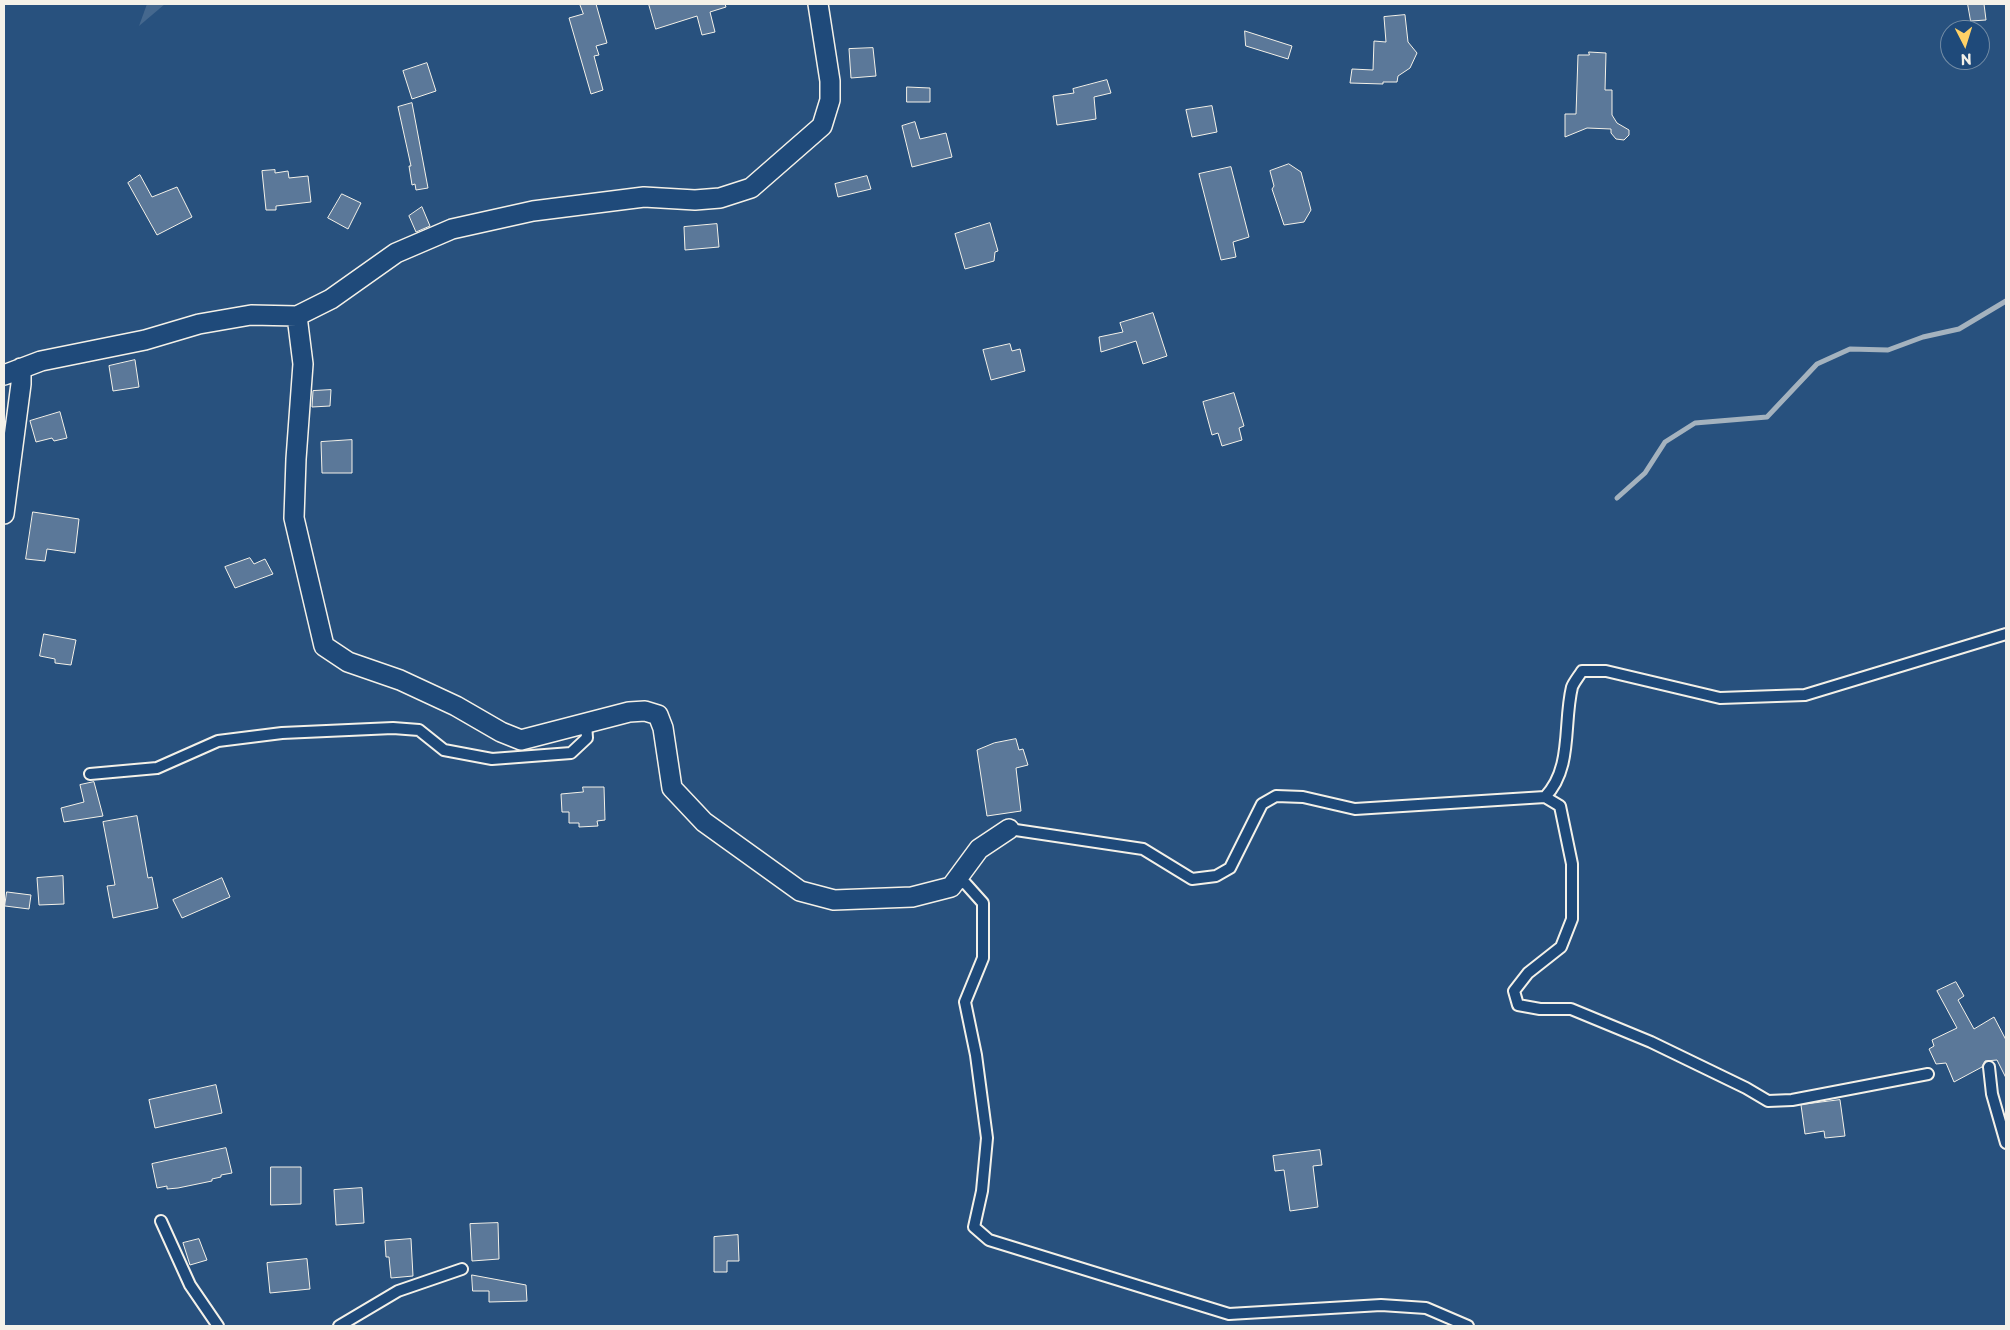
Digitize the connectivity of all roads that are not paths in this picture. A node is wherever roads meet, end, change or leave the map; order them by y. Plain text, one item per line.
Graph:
1 (818, 4) edge
2 (297, 316) junction
3 (12, 372) edge
4 (4, 514) edge
5 (2006, 634) edge
6 (586, 723) junction
7 (90, 774) dead end
8 (1545, 797) junction
9 (1009, 829) joint
10 (956, 880) junction
11 (1989, 1067) dead end
12 (1928, 1074) dead end
13 (2006, 1143) edge
14 (161, 1221) dead end
15 (462, 1269) dead end
16 (218, 1326) edge
17 (339, 1326) edge
18 (1468, 1326) edge

1 - 2 street
2 - 3 street
2 - 6 street
3 - 4 street
5 - 8 lane
6 - 7 lane
6 - 10 street
8 - 9 lane
8 - 12 lane
9 - 10 street
10 - 18 lane
11 - 13 lane
14 - 16 lane
15 - 17 lane

